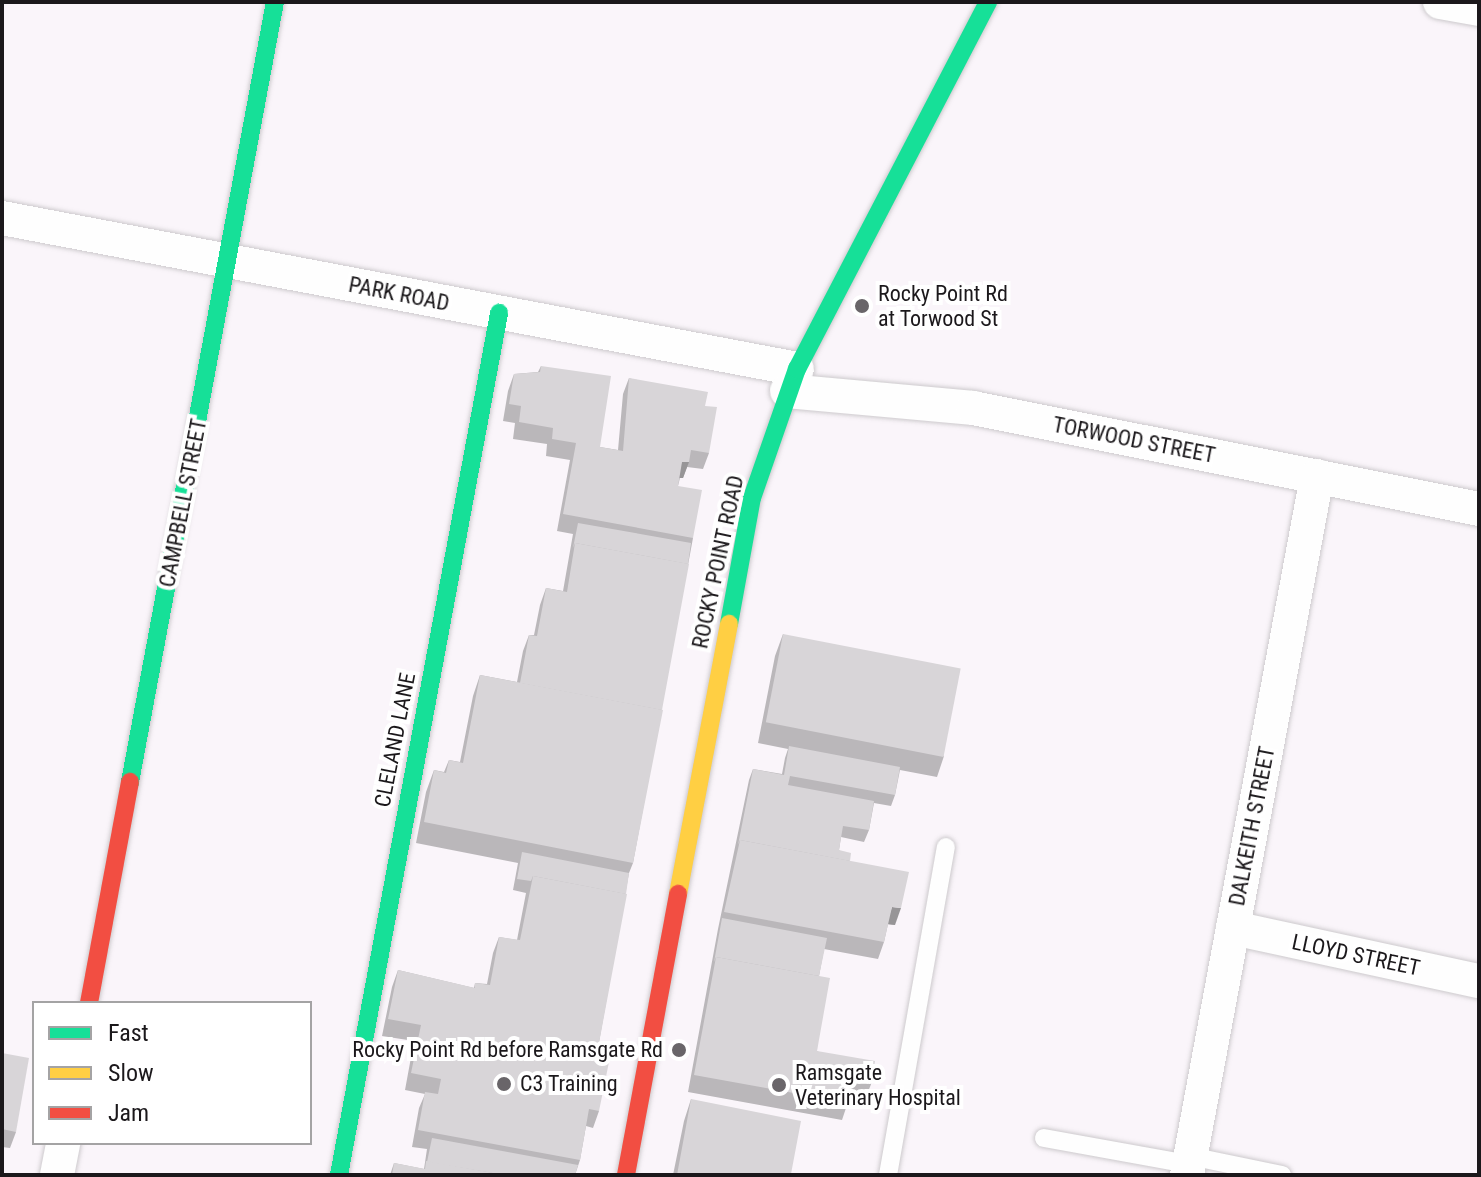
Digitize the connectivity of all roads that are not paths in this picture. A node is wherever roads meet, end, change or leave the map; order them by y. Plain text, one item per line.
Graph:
1 (275, 2) edge
2 (988, 2) edge
3 (1440, 2) edge
4 (1479, 9) edge
5 (2, 218) edge
6 (229, 261) junction
7 (499, 313) junction
8 (792, 380) junction
9 (1317, 476) junction
10 (1479, 509) edge
11 (946, 847) dead end
12 (1233, 928) junction
13 (1479, 981) edge
14 (89, 1001) edge
15 (1044, 1138) dead end
16 (63, 1145) edge
17 (1189, 1165) edge
18 (57, 1175) edge
19 (339, 1175) edge
20 (626, 1175) edge
21 (888, 1175) edge
22 (1282, 1175) edge

1 - 6 street, CAMPBELL STREET
2 - 8 street, ROCKY POINT ROAD
3 - 4 street
5 - 6 street, PARK ROAD
6 - 7 street, PARK ROAD
6 - 14 street, CAMPBELL STREET
7 - 8 street, PARK ROAD
7 - 19 street, CLELAND LANE
8 - 9 street, TORWOOD STREET
8 - 20 street, ROCKY POINT ROAD
9 - 10 street, TORWOOD STREET
9 - 12 street, DALKEITH STREET
11 - 21 lane
12 - 13 street, LLOYD STREET
12 - 17 street, DALKEITH STREET
15 - 17 lane
16 - 18 street
17 - 22 lane

